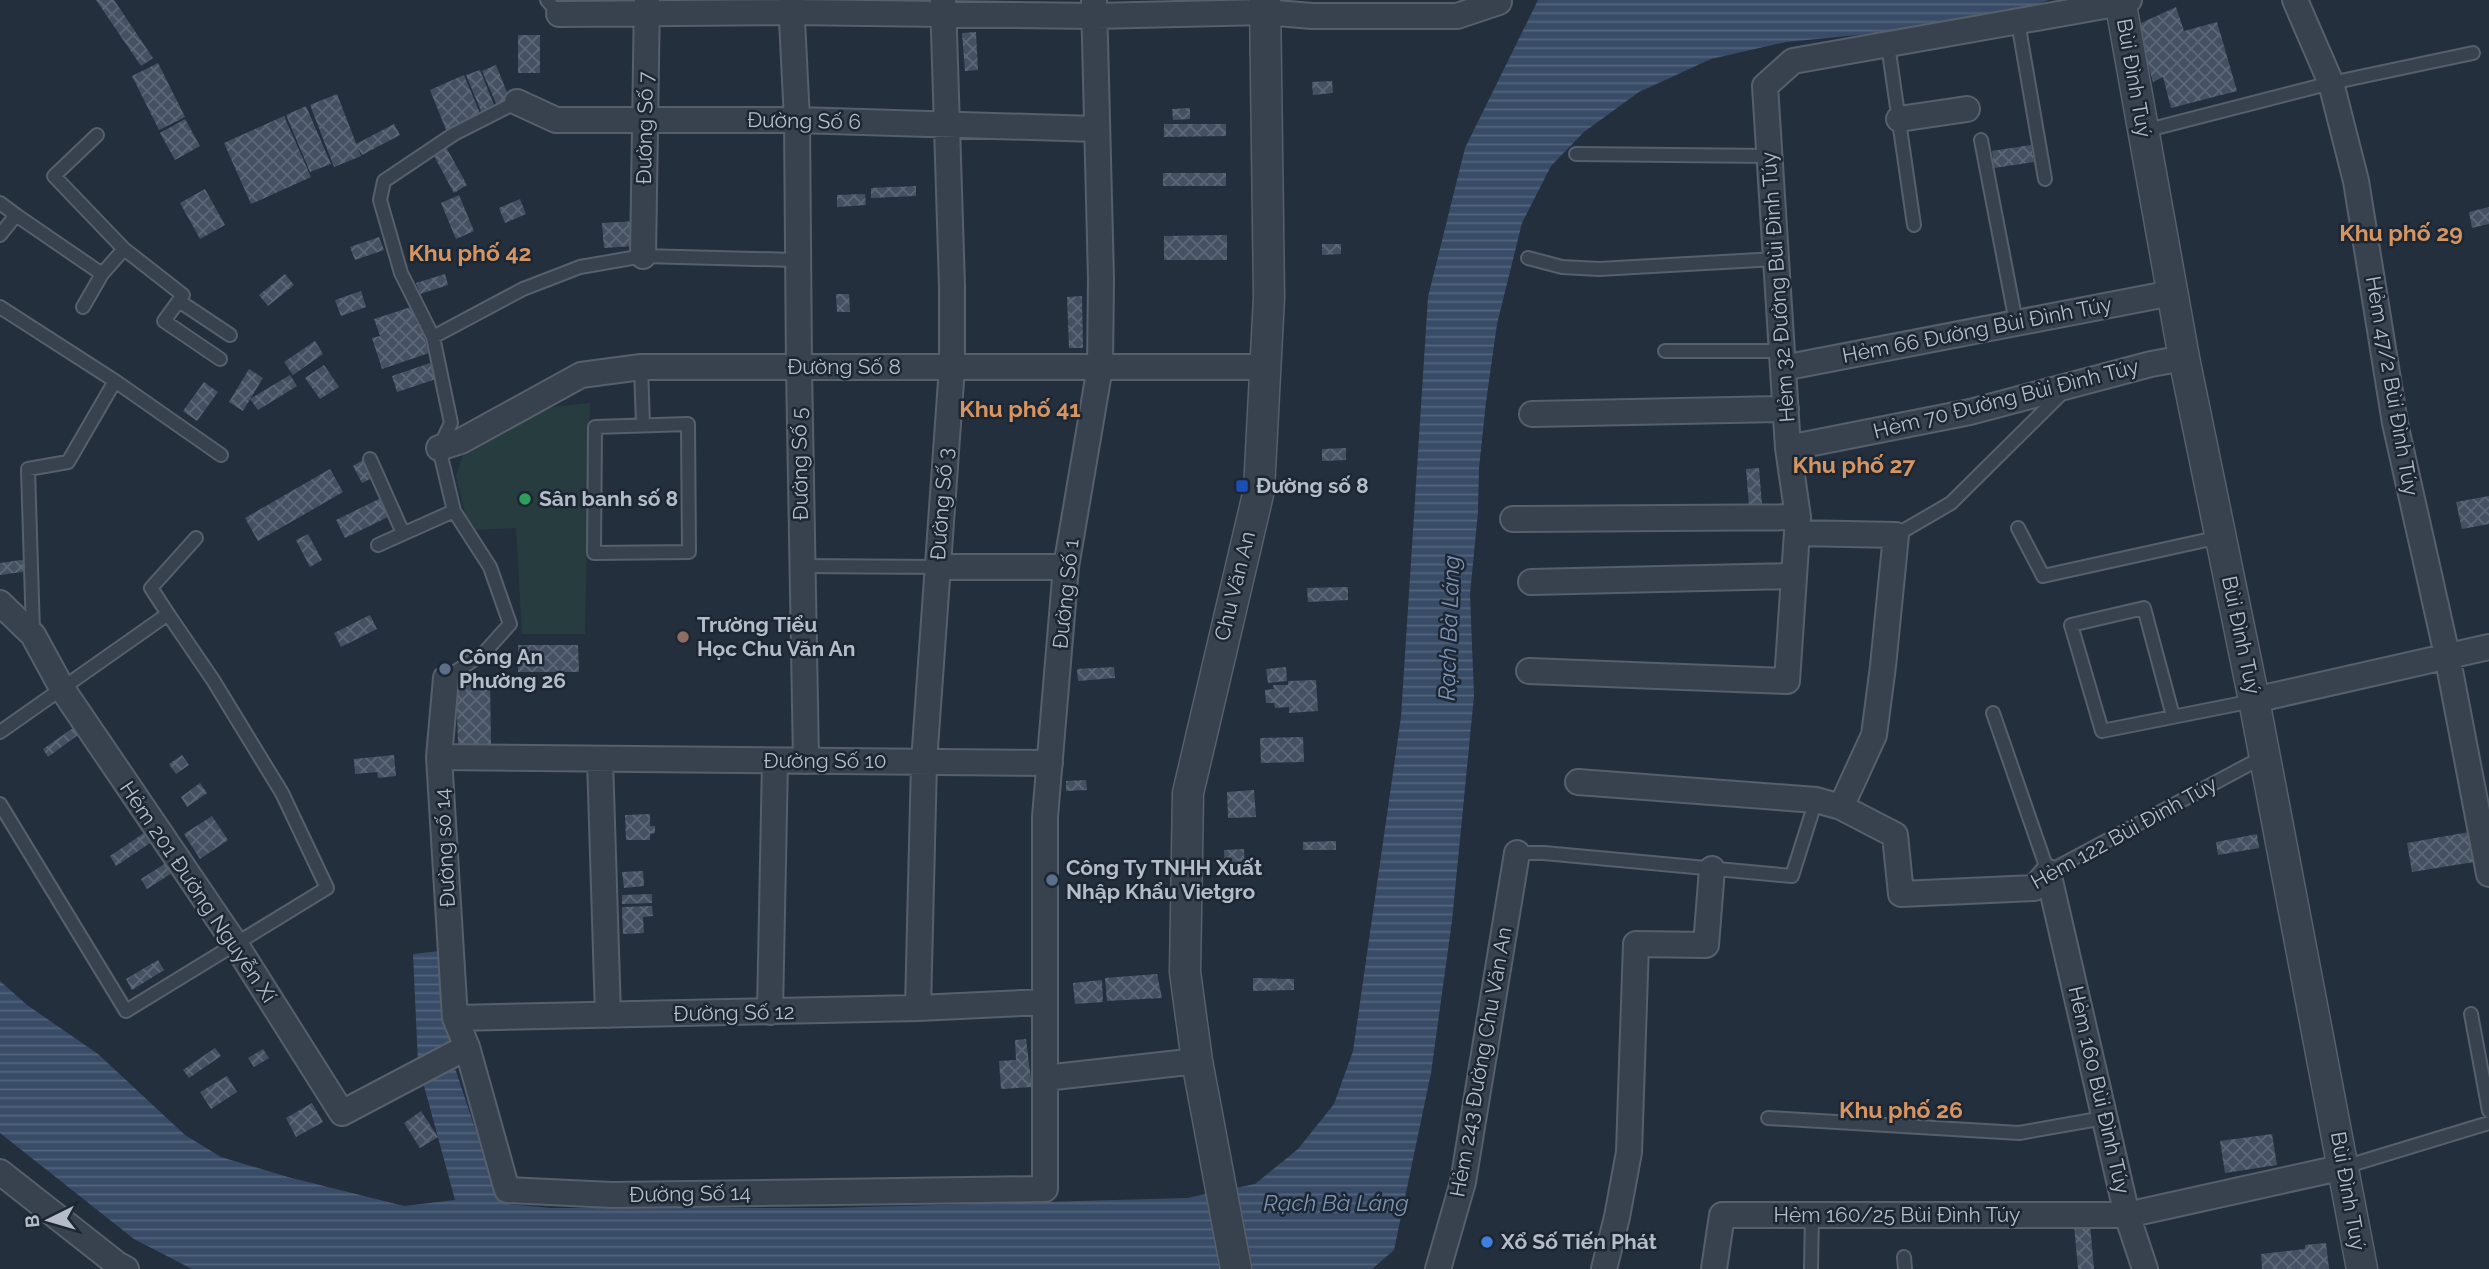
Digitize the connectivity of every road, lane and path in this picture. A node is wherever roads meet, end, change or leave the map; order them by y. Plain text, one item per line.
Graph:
1 (1500, 0) edge
2 (2295, 0) edge
3 (2123, 1) edge
4 (791, 6) edge
5 (1265, 6) edge
6 (553, 7) edge
7 (647, 7) edge
8 (943, 8) edge
9 (1094, 8) edge
10 (1428, 8) edge
11 (2018, 22) junction
12 (1888, 45) junction
13 (2473, 53) dead end
14 (2330, 83) junction
15 (517, 102) joint
16 (1967, 109) dead end
17 (1899, 119) junction
18 (645, 120) junction
19 (797, 120) junction
20 (947, 123) junction
21 (1096, 129) junction
22 (2143, 131) junction
23 (97, 135) dead end
24 (1981, 140) dead end
25 (1576, 154) dead end
26 (1769, 156) junction
27 (2045, 179) dead end
28 (0, 203) edge
29 (16, 215) junction
30 (1914, 225) dead end
31 (0, 235) edge
32 (124, 249) junction
33 (643, 256) junction
34 (1528, 258) dead end
35 (797, 260) junction
36 (1776, 260) junction
37 (102, 274) junction
38 (2172, 293) junction
39 (178, 301) junction
40 (0, 307) edge
41 (83, 307) dead end
42 (2015, 322) junction
43 (230, 335) dead end
44 (433, 337) junction
45 (1665, 351) dead end
46 (2184, 358) junction
47 (220, 359) dead end
48 (1782, 360) junction
49 (641, 367) junction
50 (799, 367) junction
51 (952, 367) junction
52 (1100, 367) junction
53 (1267, 367) junction
54 (115, 381) junction
55 (2069, 386) junction
56 (1786, 409) junction
57 (1532, 414) dead end
58 (643, 425) junction
59 (439, 448) junction
60 (1788, 448) junction
61 (221, 455) dead end
62 (370, 460) dead end
63 (454, 511) junction
64 (1513, 519) dead end
65 (1797, 525) junction
66 (2018, 528) dead end
67 (403, 533) junction
68 (1896, 535) junction
69 (2221, 537) junction
70 (196, 538) dead end
71 (378, 545) dead end
72 (802, 566) junction
73 (937, 566) junction
74 (1066, 567) junction
75 (1794, 576) junction
76 (1531, 582) dead end
77 (2, 610) edge
78 (168, 614) junction
79 (33, 635) junction
80 (2489, 647) edge
81 (2447, 655) junction
82 (1529, 671) dead end
83 (446, 678) joint
84 (63, 690) junction
85 (2254, 700) junction
86 (1993, 713) dead end
87 (2173, 716) junction
88 (0, 732) edge
89 (2264, 756) junction
90 (439, 757) junction
91 (600, 759) junction
92 (775, 761) junction
93 (806, 761) junction
94 (924, 762) junction
95 (1050, 763) junction
96 (1578, 782) dead end
97 (1816, 800) junction
98 (0, 804) edge
99 (1841, 807) junction
100 (1517, 853) joint
101 (1712, 869) junction
102 (2049, 872) junction
103 (2489, 874) edge
104 (236, 945) junction
105 (1044, 1002) junction
106 (918, 1008) junction
107 (770, 1012) junction
108 (2471, 1014) dead end
109 (608, 1015) junction
110 (455, 1018) junction
111 (457, 1053) junction
112 (1197, 1061) junction
113 (1045, 1078) junction
114 (2489, 1111) edge
115 (1768, 1118) dead end
116 (2104, 1118) junction
117 (2489, 1123) edge
118 (2344, 1167) junction
119 (0, 1172) edge
120 (1045, 1189) joint
121 (1812, 1214) junction
122 (2127, 1214) junction
123 (127, 1269) edge
124 (1236, 1269) edge
125 (1438, 1269) edge
126 (1604, 1269) edge
127 (1714, 1269) edge
128 (1811, 1269) edge
129 (2145, 1269) edge
130 (2362, 1269) edge

1 - 10 street
2 - 14 street, Hẻm 47/2 Bùi Đình Túy
3 - 11 street, Hẻm 32 Đường Bùi Đình Túy
3 - 22 street, Bùi Đình Tuý
4 - 7 street
4 - 8 street
4 - 19 street, Đường Số 5
5 - 9 street
5 - 10 street
5 - 53 street, Chu Văn An
6 - 7 street
7 - 18 street, Đường Số 7
8 - 9 street
8 - 20 street, Đường Số 3
9 - 21 street, Đường Số 1
11 - 12 street, Hẻm 32 Đường Bùi Đình Túy
11 - 27 lane
12 - 17 lane
12 - 26 street, Hẻm 32 Đường Bùi Đình Túy
13 - 14 lane
14 - 22 lane
14 - 81 street, Hẻm 47/2 Bùi Đình Túy
15 - 18 street, Đường Số 6
15 - 44 lane
16 - 17 street
17 - 30 lane
18 - 19 street, Đường Số 6
18 - 33 street, Đường Số 7
19 - 20 street, Đường Số 6
19 - 35 street, Đường Số 5
20 - 21 street, Đường Số 6
20 - 51 street, Đường Số 3
21 - 52 street, Đường Số 1
22 - 38 street, Bùi Đình Tuý
23 - 32 lane
24 - 42 lane
25 - 26 lane
26 - 36 street, Hẻm 32 Đường Bùi Đình Túy
28 - 29 lane
29 - 31 lane
29 - 37 lane
32 - 37 lane
32 - 39 lane
33 - 35 lane
33 - 44 lane
34 - 36 lane
35 - 50 street, Đường Số 5
36 - 48 street, Hẻm 32 Đường Bùi Đình Túy
37 - 41 lane
38 - 42 street, Hẻm 66 Đường Bùi Đình Túy
38 - 46 street, Bùi Đình Tuý
39 - 43 lane
39 - 47 lane
40 - 54 lane
42 - 48 street, Hẻm 66 Đường Bùi Đình Túy
44 - 59 lane
45 - 48 lane
46 - 55 street, Hẻm 70 Đường Bùi Đình Túy
46 - 69 street, Bùi Đình Tuý
48 - 56 street, Hẻm 32 Đường Bùi Đình Túy
49 - 50 street, Đường Số 8
49 - 58 lane
49 - 59 street, Đường Số 8
50 - 51 street, Đường Số 8
50 - 72 street, Đường Số 5
51 - 52 street, Đường Số 8
51 - 73 street, Đường Số 3
52 - 53 street, Đường Số 8
52 - 74 street, Đường Số 1
53 - 112 street, Chu Văn An
54 - 61 lane
54 - 79 lane
55 - 60 street, Hẻm 70 Đường Bùi Đình Túy
55 - 68 lane
56 - 57 street
56 - 60 street, Hẻm 32 Đường Bùi Đình Túy
58 - 58 lane
59 - 63 lane
60 - 65 street, Hẻm 32 Đường Bùi Đình Túy
62 - 67 lane
63 - 67 lane
63 - 83 lane
64 - 65 street
65 - 68 street
65 - 75 street, Hẻm 32 Đường Bùi Đình Túy
66 - 69 lane
67 - 71 lane
68 - 99 street
69 - 85 street, Bùi Đình Tuý
70 - 78 lane
72 - 73 lane
72 - 93 street, Đường Số 5
73 - 74 street
73 - 94 street, Đường Số 3
74 - 95 street, Đường Số 1
75 - 76 street
75 - 82 street, Hẻm 32 Đường Bùi Đình Túy
77 - 79 street, Hẻm 201 Đường Nguyễn Xí
78 - 84 lane
78 - 104 lane
79 - 84 street, Hẻm 201 Đường Nguyễn Xí
80 - 81 street
81 - 85 street
81 - 103 street, Hẻm 47/2 Bùi Đình Túy
83 - 90 street, Đường số 14
84 - 88 lane
84 - 104 street, Hẻm 201 Đường Nguyễn Xí
85 - 87 lane
85 - 89 street, Bùi Đình Tuý
86 - 102 lane
87 - 87 lane
89 - 102 lane, Hẻm 122 Bùi Đình Túy
89 - 118 street, Bùi Đình Tuý
90 - 91 street, Đường Số 10
90 - 110 street, Đường số 14
91 - 92 street, Đường Số 10
91 - 109 street
92 - 93 street, Đường Số 10
92 - 107 street
93 - 94 street, Đường Số 10
94 - 95 street, Đường Số 10
94 - 106 street, Đường Số 3
95 - 105 street, Đường Số 1
96 - 97 street, Hẻm 122 Bùi Đình Túy
97 - 99 street, Hẻm 122 Bùi Đình Túy
97 - 101 lane
98 - 104 lane
99 - 102 street, Hẻm 122 Bùi Đình Túy
100 - 101 lane
100 - 125 street, Hẻm 243 Đường Chu Văn An
101 - 126 street
102 - 116 street, Hẻm 160 Bùi Đình Túy
104 - 111 street, Hẻm 201 Đường Nguyễn Xí
105 - 106 street, Đường Số 12
105 - 113 street, Đường Số 1
106 - 107 street, Đường Số 12
107 - 109 street, Đường Số 12
108 - 114 lane
109 - 110 street, Đường Số 12
110 - 111 street
111 - 120 street, Đường Số 14
112 - 113 street
112 - 124 street, Chu Văn An
113 - 120 street, Đường Số 1
115 - 116 lane
116 - 122 street, Hẻm 160 Bùi Đình Túy
117 - 118 lane
118 - 122 street, Hẻm 160 Bùi Đình Túy
118 - 130 street, Bùi Đình Tuý
119 - 123 street
121 - 122 street, Hẻm 160/25 Bùi Đình Túy
121 - 127 street, Hẻm 160/25 Bùi Đình Túy
121 - 128 lane
122 - 129 street

